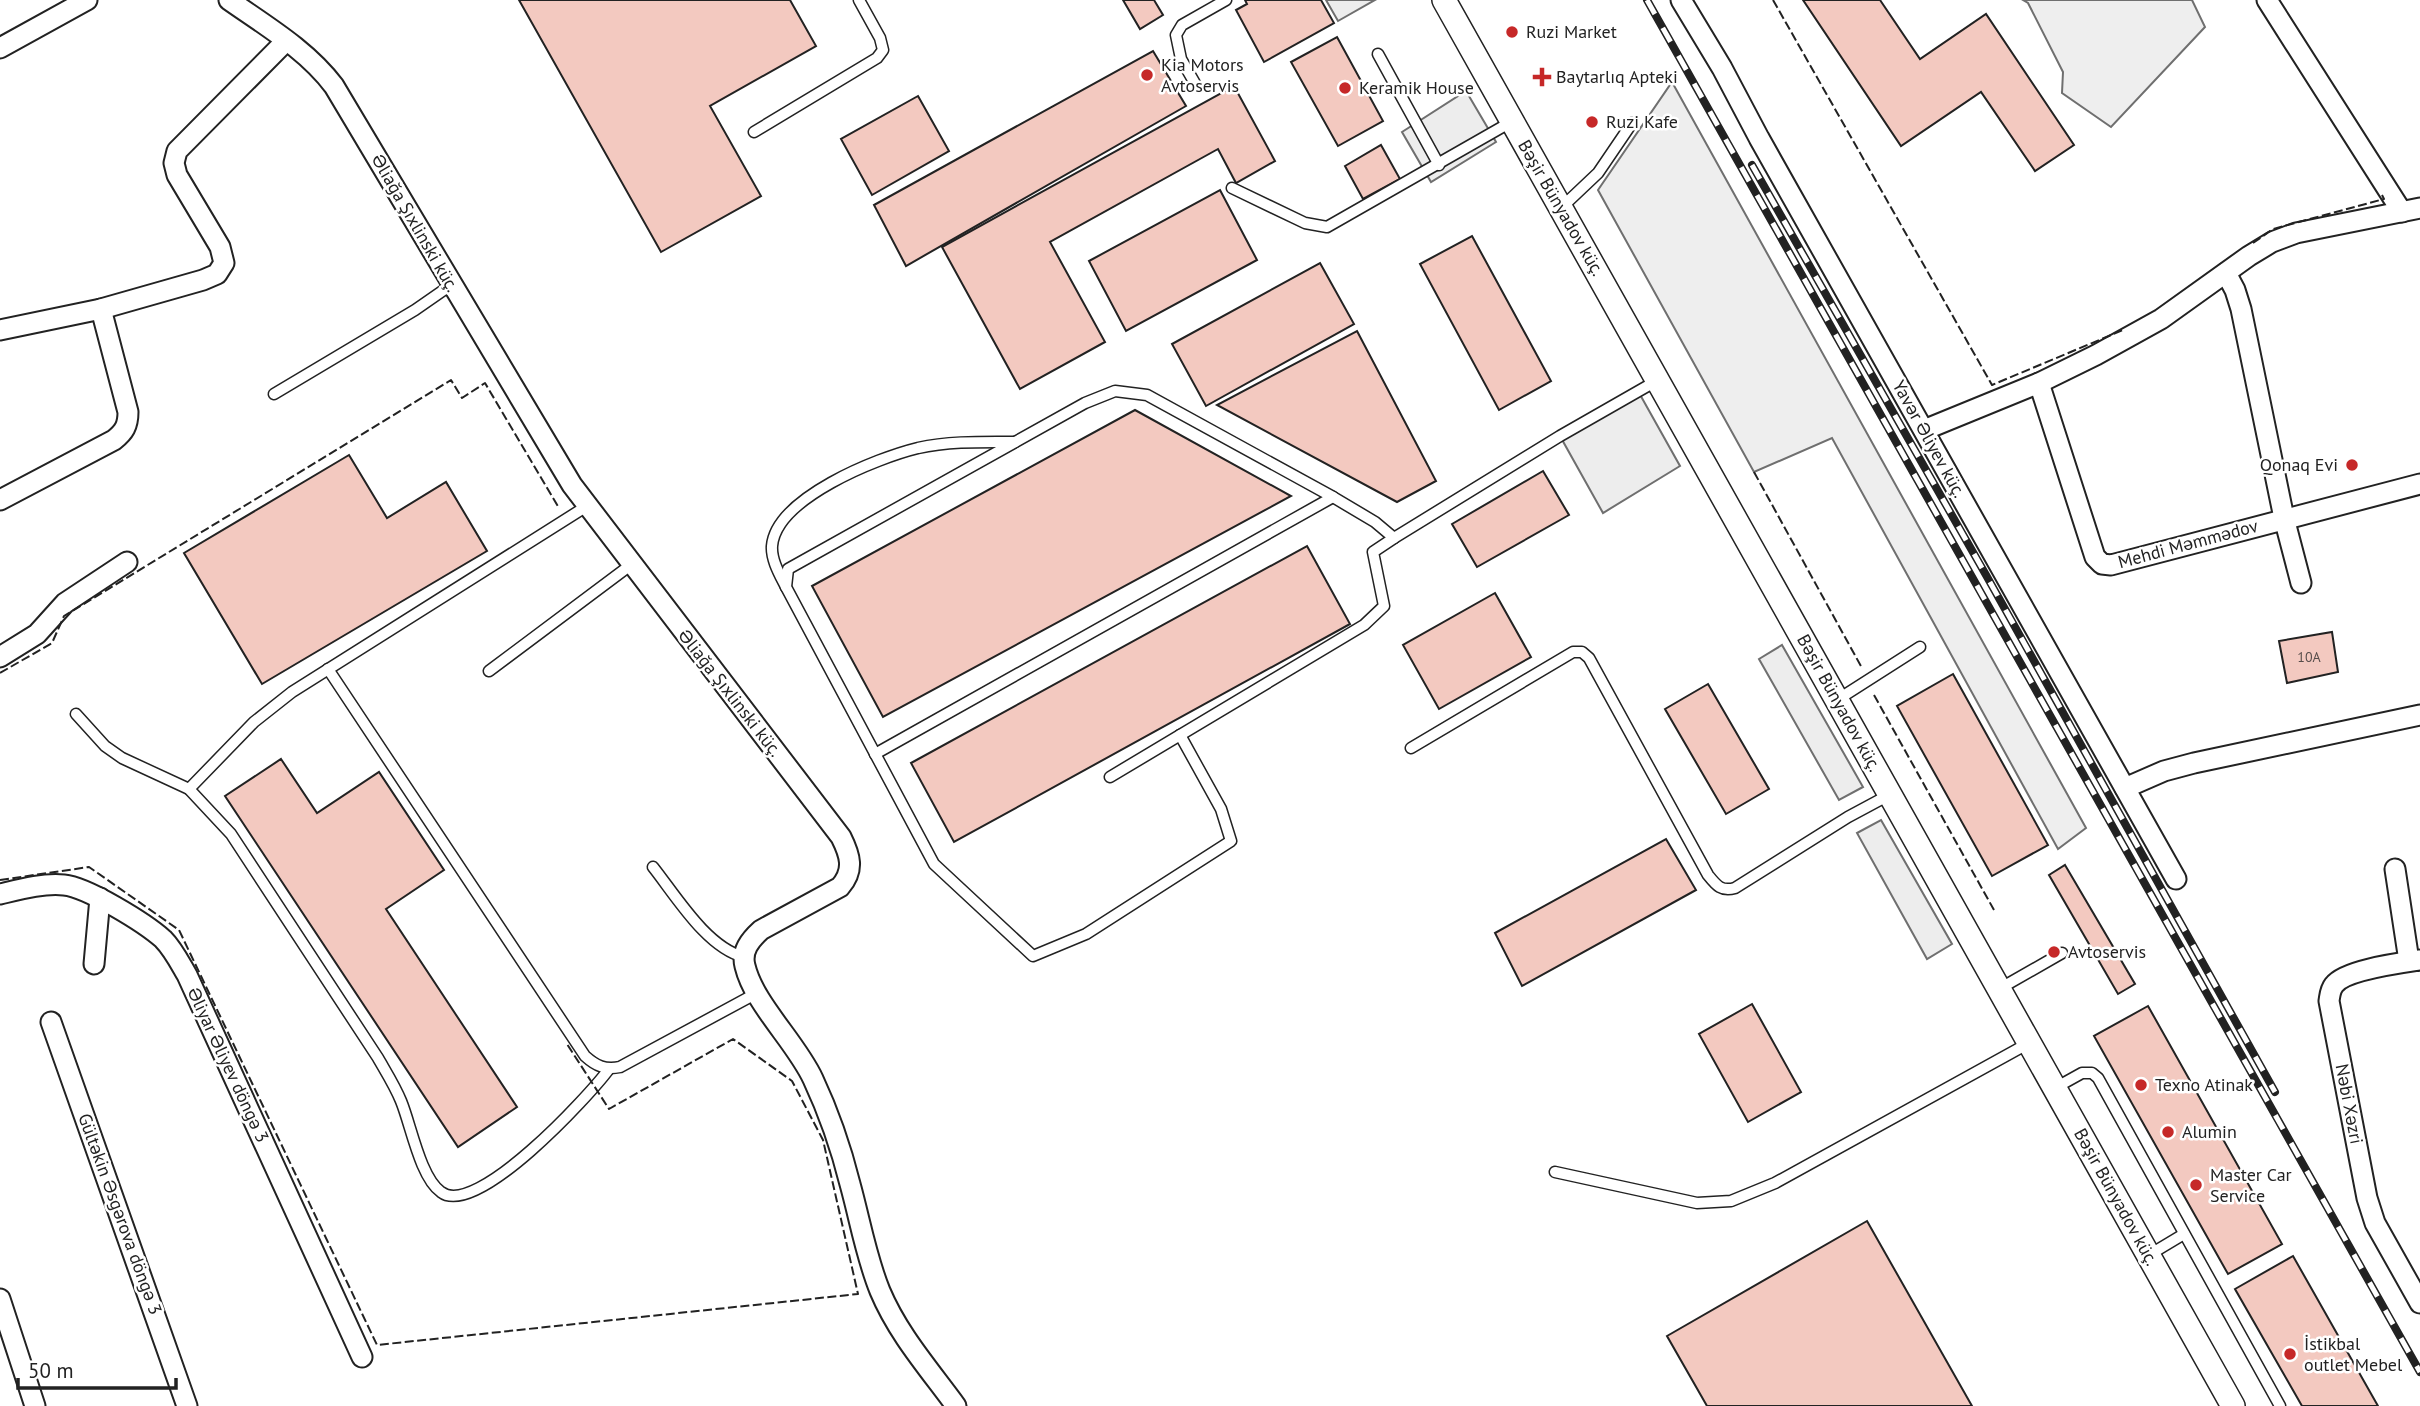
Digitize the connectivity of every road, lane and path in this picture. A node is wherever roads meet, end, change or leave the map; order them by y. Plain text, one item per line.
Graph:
1 (87, 0) edge
2 (229, 0) edge
3 (859, 0) edge
4 (1226, 0) edge
5 (1444, 0) edge
6 (2267, 0) edge
7 (1684, 1) edge
8 (286, 41) junction
9 (0, 48) edge
10 (1378, 54) dead end
11 (1197, 86) dead end
12 (1511, 121) junction
13 (1632, 123) dead end
14 (754, 132) dead end
15 (1439, 165) junction
16 (1232, 188) dead end
17 (1561, 208) junction
18 (2411, 210) edge
19 (2225, 273) junction
20 (451, 285) junction
21 (101, 309) junction
22 (0, 330) edge
23 (1658, 379) junction
24 (2039, 383) junction
25 (274, 394) dead end
26 (1924, 430) junction
27 (1015, 442) junction
28 (2420, 484) edge
29 (1333, 496) junction
30 (0, 500) edge
31 (587, 506) junction
32 (2284, 518) junction
33 (1394, 538) junction
34 (127, 562) dead end
35 (632, 564) junction
36 (2301, 583) dead end
37 (786, 587) junction
38 (1920, 647) dead end
39 (0, 657) edge
40 (328, 669) junction
41 (489, 671) dead end
42 (1837, 700) junction
43 (76, 713) dead end
44 (2420, 715) edge
45 (1180, 735) junction
46 (1411, 748) dead end
47 (875, 754) junction
48 (1110, 777) dead end
49 (2125, 788) junction
50 (189, 789) junction
51 (1890, 794) junction
52 (653, 867) dead end
53 (2395, 870) dead end
54 (2176, 879) dead end
55 (0, 894) edge
56 (100, 898) junction
57 (2062, 953) dead end
58 (744, 957) junction
59 (2415, 961) edge
60 (94, 964) dead end
61 (1999, 989) junction
62 (757, 993) junction
63 (51, 1022) dead end
64 (2029, 1043) junction
65 (609, 1069) junction
66 (2054, 1088) junction
67 (1555, 1172) dead end
68 (2184, 1234) junction
69 (2149, 1255) junction
70 (0, 1299) edge
71 (2420, 1303) edge
72 (362, 1357) dead end
73 (35, 1406) edge
74 (187, 1406) edge
75 (956, 1406) edge
76 (2233, 1406) edge
77 (2280, 1406) edge

1 - 9 street
2 - 8 street, Əliağa Şıxlinski küç.
3 - 14 lane
4 - 11 lane
5 - 12 street, Bəşir Bünyadov küç.
6 - 18 street
7 - 26 street, Yavər Əliyev küç.
8 - 20 street, Əliağa Şıxlinski küç.
8 - 21 street
10 - 15 lane
12 - 15 lane
12 - 17 street, Bəşir Bünyadov küç.
13 - 17 lane
15 - 16 lane
17 - 23 street, Bəşir Bünyadov küç.
18 - 19 street
19 - 24 street
19 - 32 street
20 - 25 lane
20 - 31 street, Əliağa Şıxlinski küç.
21 - 22 street
21 - 30 street
23 - 33 lane
23 - 42 street, Bəşir Bünyadov küç.
24 - 26 street
24 - 32 street, Mehdi Məmmədov
26 - 49 street, Yavər Əliyev küç.
27 - 29 lane
27 - 37 lane
27 - 37 lane
28 - 32 street, Mehdi Məmmədov
29 - 33 lane
29 - 47 lane
31 - 35 street, Əliağa Şıxlinski küç.
31 - 40 lane
32 - 36 street
33 - 45 lane
34 - 39 street
35 - 41 lane
35 - 58 street, Əliağa Şıxlinski küç.
37 - 47 lane
38 - 42 lane
40 - 50 lane
40 - 65 lane
42 - 51 street, Bəşir Bünyadov küç.
43 - 50 lane
44 - 49 street
45 - 47 lane
45 - 48 lane
46 - 51 lane
49 - 54 street, Yavər Əliyev küç.
50 - 65 lane
51 - 61 street, Bəşir Bünyadov küç.
52 - 58 lane
53 - 59 street
55 - 56 street, Əliyar Əliyev döngə 3
56 - 60 street
56 - 72 street, Əliyar Əliyev döngə 3
57 - 61 lane
58 - 62 street
59 - 71 street, Nəbi Xəzri
61 - 64 street, Bəşir Bünyadov küç.
62 - 65 lane
62 - 75 street
63 - 74 street, Gültəkin Əsgərova döngə 3
64 - 66 street, Bəşir Bünyadov küç.
64 - 67 lane
66 - 68 lane
66 - 69 street, Bəşir Bünyadov küç.
68 - 69 lane
68 - 77 lane
69 - 76 street, Bəşir Bünyadov küç.
70 - 73 street

